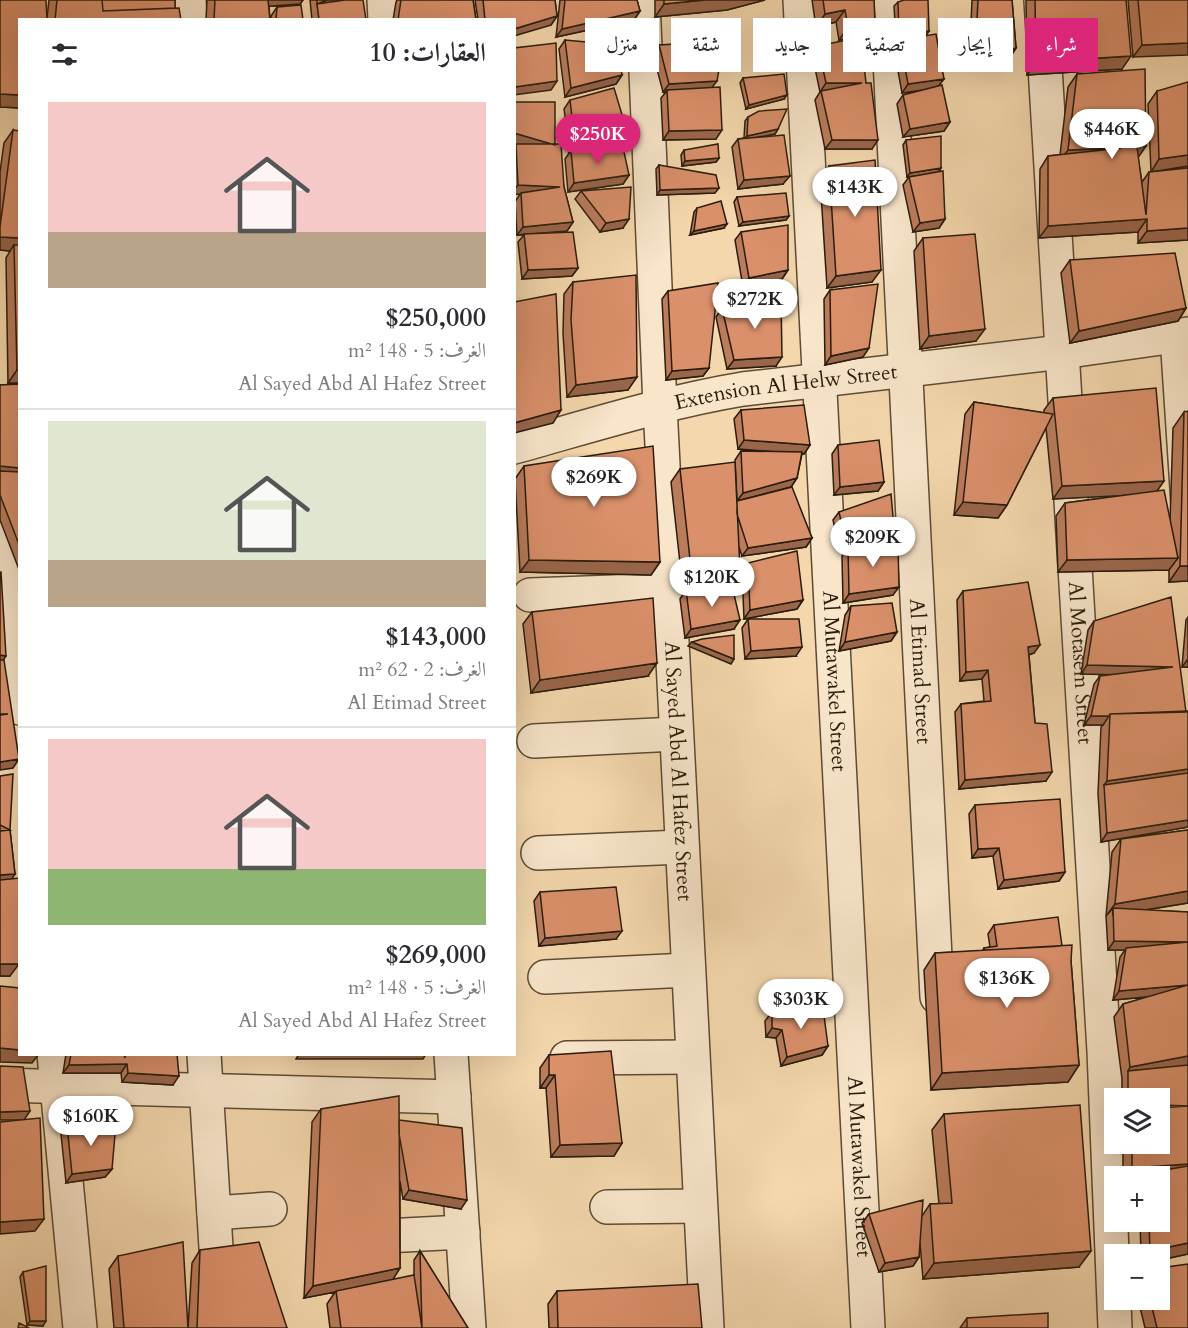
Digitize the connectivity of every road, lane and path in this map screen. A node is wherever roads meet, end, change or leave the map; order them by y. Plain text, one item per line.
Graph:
1 (189, 0) edge
2 (384, 0) edge
3 (644, 0) edge
4 (800, 0) edge
5 (887, 0) edge
6 (1041, 0) edge
7 (189, 18) edge
8 (386, 18) edge
9 (1182, 335) edge
10 (1062, 352) junction
11 (906, 369) junction
12 (819, 380) junction
13 (660, 406) junction
14 (0, 431) edge
15 (516, 446) edge
16 (1188, 504) edge
17 (9, 559) edge
18 (669, 590) junction
19 (530, 595) dead end
20 (18, 681) edge
21 (676, 734) junction
22 (534, 741) dead end
23 (682, 847) junction
24 (538, 853) dead end
25 (687, 970) junction
26 (545, 977) dead end
27 (944, 1029) edge
28 (1104, 1051) junction
29 (1070, 1052) edge
30 (204, 1056) edge
31 (451, 1056) edge
32 (692, 1057) junction
33 (553, 1058) edge
34 (55, 1070) edge
35 (0, 1085) edge
36 (206, 1090) junction
37 (454, 1097) junction
38 (363, 1187) edge
39 (700, 1206) junction
40 (607, 1207) dead end
41 (270, 1209) dead end
42 (214, 1213) junction
43 (463, 1232) junction
44 (80, 1328) edge
45 (221, 1328) edge
46 (469, 1328) edge
47 (707, 1328) edge
48 (868, 1328) edge
49 (1115, 1328) edge

1 - 7 street
2 - 8 street
3 - 13 street, Al Sayed Abd Al Hafez Street
4 - 12 street, Al Mutawakel Street
5 - 11 street, Al Etimad Street
6 - 10 street, Al Motasem Street
9 - 10 street, Extension Al Helw Street
9 - 16 street
10 - 11 street, Extension Al Helw Street
10 - 28 street, Al Motasem Street
11 - 12 street, Extension Al Helw Street
11 - 27 street, Al Etimad Street
12 - 13 street, Extension Al Helw Street
12 - 48 street, Al Mutawakel Street
13 - 15 street, Extension Al Helw Street
13 - 18 street, Al Sayed Abd Al Hafez Street
14 - 17 street
17 - 20 street
18 - 19 street
18 - 21 street, Al Sayed Abd Al Hafez Street
21 - 22 street
21 - 23 street, Al Sayed Abd Al Hafez Street
23 - 24 street
23 - 25 street, Al Sayed Abd Al Hafez Street
25 - 26 street
25 - 32 street, Al Sayed Abd Al Hafez Street
28 - 29 street
28 - 49 street, Al Motasem Street
30 - 36 street
31 - 37 street
32 - 33 street
32 - 39 street, Al Sayed Abd Al Hafez Street
34 - 35 street
34 - 36 street
34 - 44 street
36 - 37 street
36 - 42 street
37 - 43 street
38 - 43 street
39 - 40 street
39 - 47 street, Al Sayed Abd Al Hafez Street
41 - 42 street
42 - 45 street
43 - 46 street

